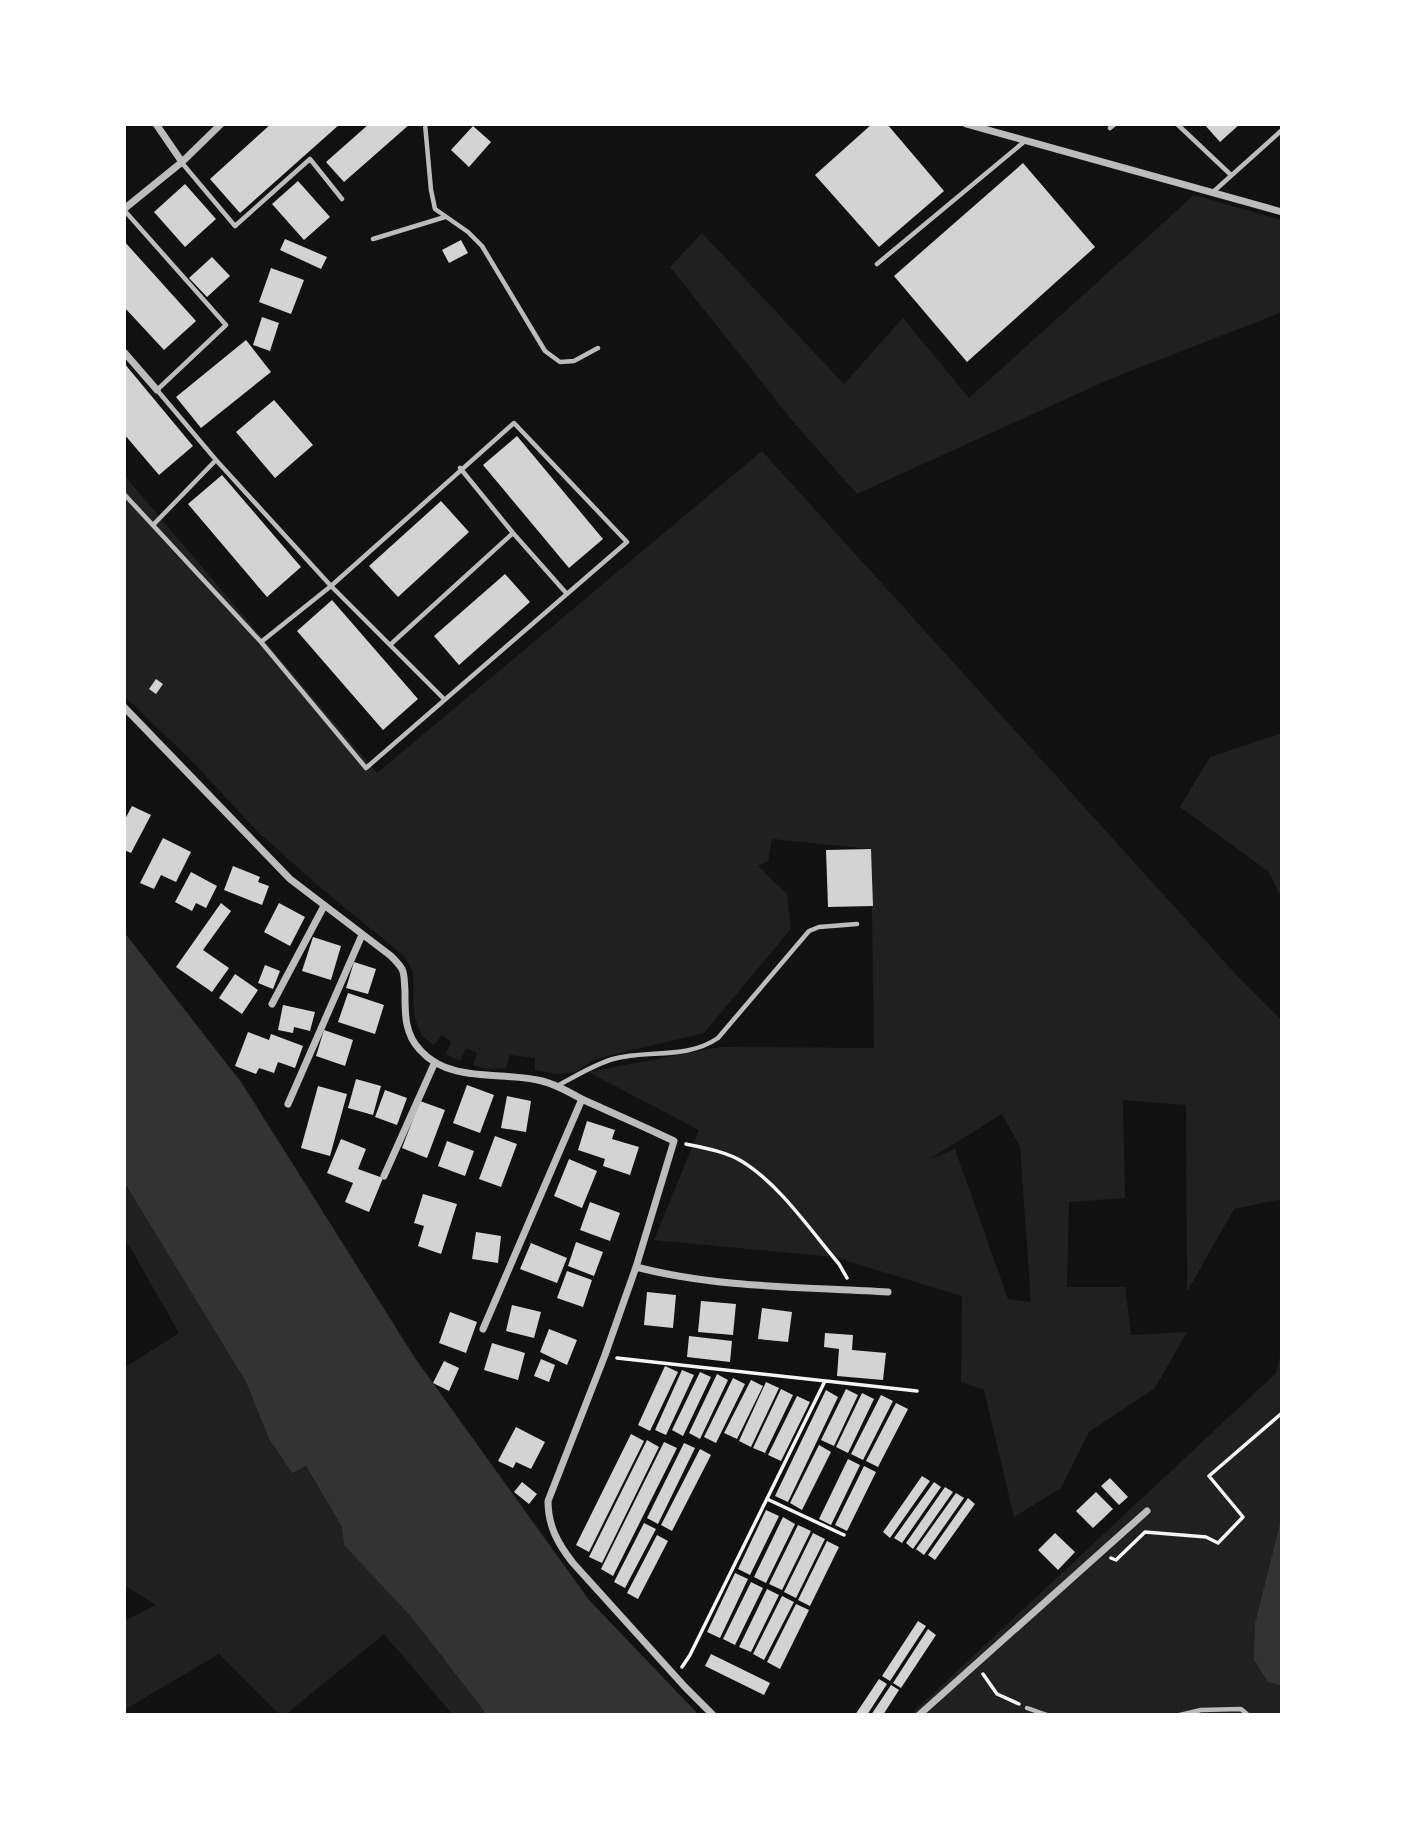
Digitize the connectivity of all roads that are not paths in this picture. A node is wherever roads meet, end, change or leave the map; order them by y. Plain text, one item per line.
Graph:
1 (156, 124) edge
2 (221, 124) edge
3 (425, 124) edge
4 (966, 124) edge
5 (1177, 124) edge
6 (1282, 130) edge
7 (1025, 141) junction
8 (182, 162) junction
9 (1231, 175) junction
10 (1213, 192) junction
11 (342, 199) dead end
12 (124, 209) edge
13 (1282, 212) edge
14 (445, 217) junction
15 (373, 239) dead end
16 (877, 264) dead end
17 (598, 348) dead end
18 (124, 352) edge
19 (157, 390) junction
20 (216, 460) junction
21 (460, 468) junction
22 (124, 494) edge
23 (153, 524) junction
24 (513, 533) junction
25 (331, 586) junction
26 (567, 594) junction
27 (261, 642) junction
28 (391, 644) junction
29 (444, 699) junction
30 (124, 707) edge
31 (324, 906) junction
32 (858, 924) dead end
33 (362, 935) junction
34 (272, 1004) dead end
35 (435, 1062) junction
36 (559, 1085) junction
37 (582, 1099) junction
38 (288, 1104) dead end
39 (384, 1176) dead end
40 (636, 1267) junction
41 (888, 1292) dead end
42 (483, 1329) dead end
43 (1147, 1511) dead end
44 (1027, 1708) road end
45 (713, 1715) edge
46 (919, 1715) edge
47 (1047, 1715) edge
48 (1180, 1715) edge
49 (1248, 1715) edge

1 - 8 street
2 - 8 street
3 - 14 lane
4 - 7 street
5 - 9 lane
6 - 9 lane
7 - 10 street
7 - 16 lane
8 - 11 lane
8 - 12 street
9 - 10 lane
10 - 13 street
12 - 19 lane
14 - 15 lane
14 - 17 lane
18 - 19 street
19 - 20 lane
20 - 23 lane
20 - 25 lane
21 - 24 lane
21 - 25 lane
21 - 26 lane
22 - 23 lane
23 - 27 lane
24 - 26 lane
24 - 28 lane
25 - 27 lane
25 - 28 lane
26 - 29 lane
27 - 29 lane
28 - 29 lane
30 - 31 street
31 - 33 street
31 - 34 street
32 - 36 lane
33 - 35 street
33 - 38 street
35 - 36 street
35 - 39 street
36 - 37 street
37 - 40 street
37 - 42 street
40 - 41 street
40 - 45 street
43 - 46 street
44 - 47 lane
48 - 49 lane

